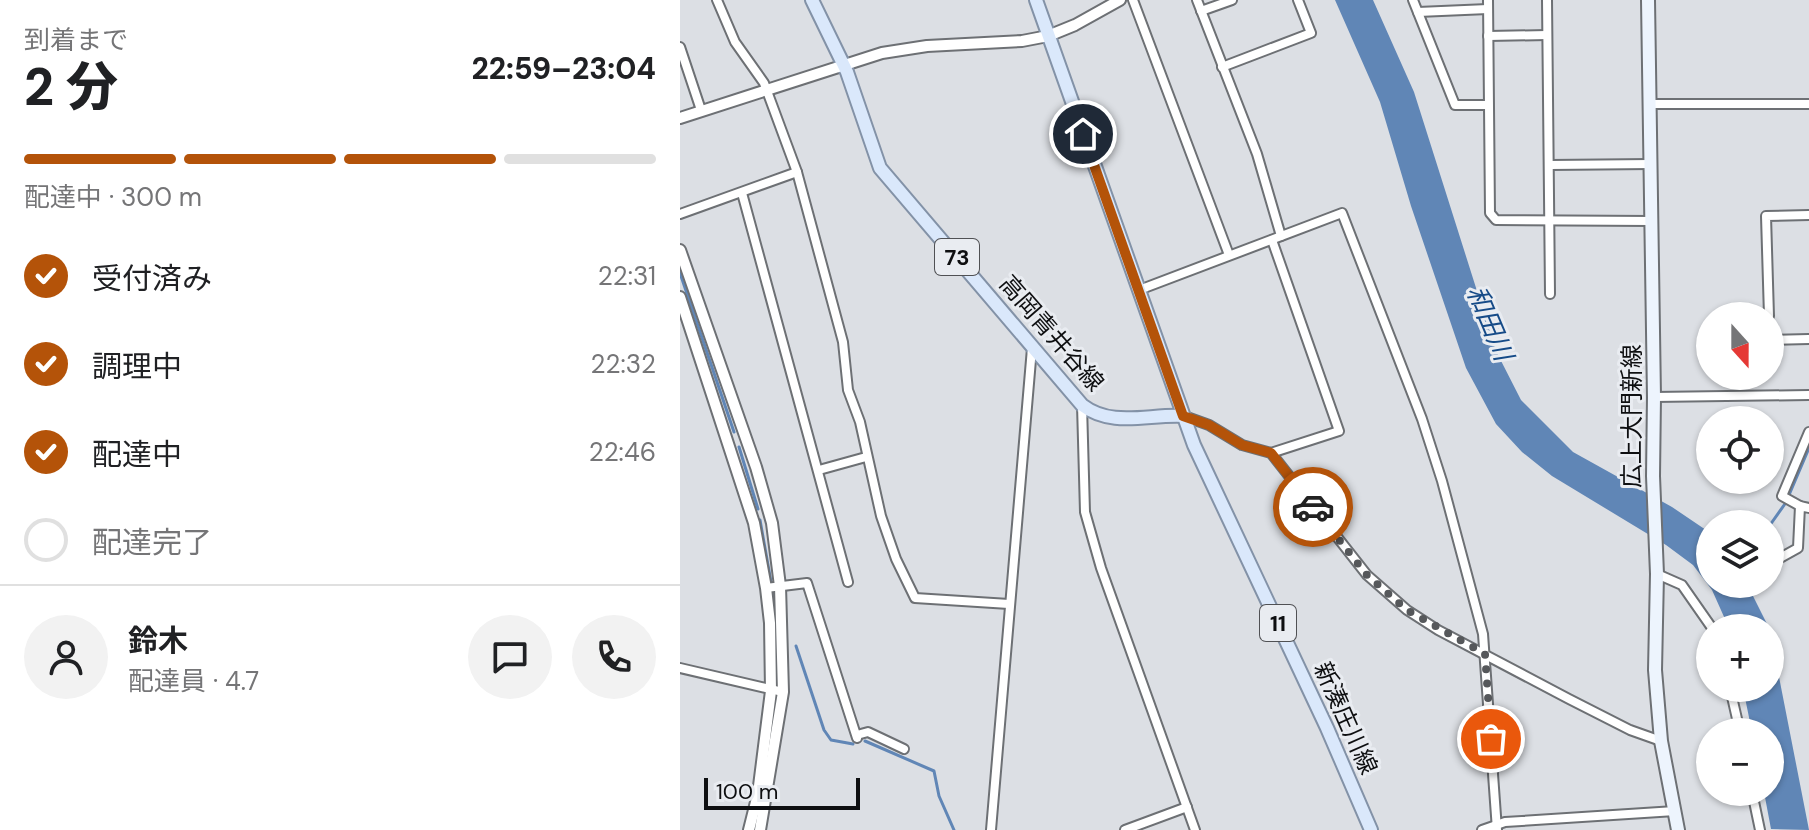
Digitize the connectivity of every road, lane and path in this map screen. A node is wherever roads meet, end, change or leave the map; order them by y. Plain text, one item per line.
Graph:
1 (717, 0) edge
2 (812, 0) edge
3 (1036, 0) edge
4 (1120, 0) edge
5 (1133, 0) edge
6 (1197, 0) edge
7 (1232, 0) edge
8 (1298, 0) edge
9 (1413, 0) edge
10 (1547, 0) edge
11 (1648, 0) edge
12 (1488, 4) edge
13 (1201, 11) junction
14 (1418, 12) junction
15 (1547, 35) junction
16 (1048, 36) junction
17 (1488, 36) junction
18 (680, 47) edge
19 (844, 65) junction
20 (1222, 67) junction
21 (767, 91) junction
22 (1651, 104) junction
23 (1809, 104) edge
24 (1488, 105) junction
25 (701, 110) junction
26 (680, 118) edge
27 (1651, 164) junction
28 (1550, 165) junction
29 (797, 172) junction
30 (742, 193) junction
31 (680, 214) edge
32 (1809, 215) edge
33 (1651, 221) junction
34 (1551, 222) junction
35 (1276, 238) junction
36 (680, 250) edge
37 (1229, 255) junction
38 (1139, 290) junction
39 (1550, 294) dead end
40 (680, 297) edge
41 (1769, 302) edge
42 (1809, 339) edge
43 (1784, 340) edge
44 (1032, 348) junction
45 (1809, 395) edge
46 (1654, 397) junction
47 (1082, 405) junction
48 (1183, 416) junction
49 (1809, 432) edge
50 (1271, 453) junction
51 (866, 457) junction
52 (819, 470) junction
53 (1805, 507) edge
54 (1784, 556) edge
55 (1656, 568) junction
56 (848, 582) dead end
57 (780, 586) junction
58 (766, 588) junction
59 (1009, 604) junction
60 (1702, 614) edge
61 (1485, 654) junction
62 (680, 668) edge
63 (777, 691) junction
64 (1661, 741) junction
65 (904, 749) dead end
66 (1755, 806) edge
67 (1187, 807) junction
68 (1675, 811) junction
69 (1497, 827) edge
70 (749, 830) edge
71 (760, 830) edge
72 (991, 830) edge
73 (1125, 830) edge
74 (1195, 830) edge
75 (1371, 830) edge
76 (1482, 830) edge
77 (1678, 830) edge
78 (1760, 830) edge

1 - 21 street
2 - 19 main road, 高岡青井谷線 / 73
3 - 16 main road, 新湊庄川線 / 11
4 - 16 street
5 - 37 street
6 - 13 street
7 - 13 street
8 - 20 street
9 - 14 street
10 - 15 street
11 - 22 main road, 広上大門新線
12 - 14 street
12 - 17 street
13 - 20 street
14 - 24 street
15 - 17 street
15 - 28 street
16 - 19 street
16 - 38 main road, 新湊庄川線 / 11
17 - 24 street
18 - 25 street
19 - 21 street
19 - 44 main road, 高岡青井谷線 / 73
20 - 35 street
21 - 25 street
21 - 29 street
22 - 23 street
22 - 27 main road, 広上大門新線
24 - 34 street
25 - 26 street
27 - 28 street
27 - 33 main road, 広上大門新線
28 - 34 street
29 - 30 street
29 - 51 street
30 - 31 street
30 - 52 street
32 - 41 street
33 - 34 street
33 - 46 main road, 広上大門新線
34 - 39 street
35 - 37 street
35 - 50 street
35 - 61 street
36 - 57 street
37 - 38 street
38 - 48 main road, 新湊庄川線 / 11
40 - 58 street
42 - 43 street
44 - 47 main road, 高岡青井谷線 / 73
44 - 59 street
45 - 46 street
46 - 55 main road, 広上大門新線
47 - 48 main road, 高岡青井谷線 / 73
47 - 67 street
48 - 50 street
48 - 75 main road, 新湊庄川線 / 11
49 - 53 street
50 - 61 street
51 - 52 street
51 - 59 street
52 - 56 street
53 - 54 street
55 - 60 street
55 - 64 main road, 広上大門新線
57 - 58 street
57 - 63 street
57 - 65 street
58 - 63 street
59 - 72 street
61 - 64 street
61 - 69 street
62 - 63 street
63 - 70 street
63 - 71 street
64 - 68 main road, 広上大門新線
66 - 78 street
67 - 73 street
67 - 74 street
68 - 69 street
68 - 77 main road, 広上大門新線
69 - 76 street

